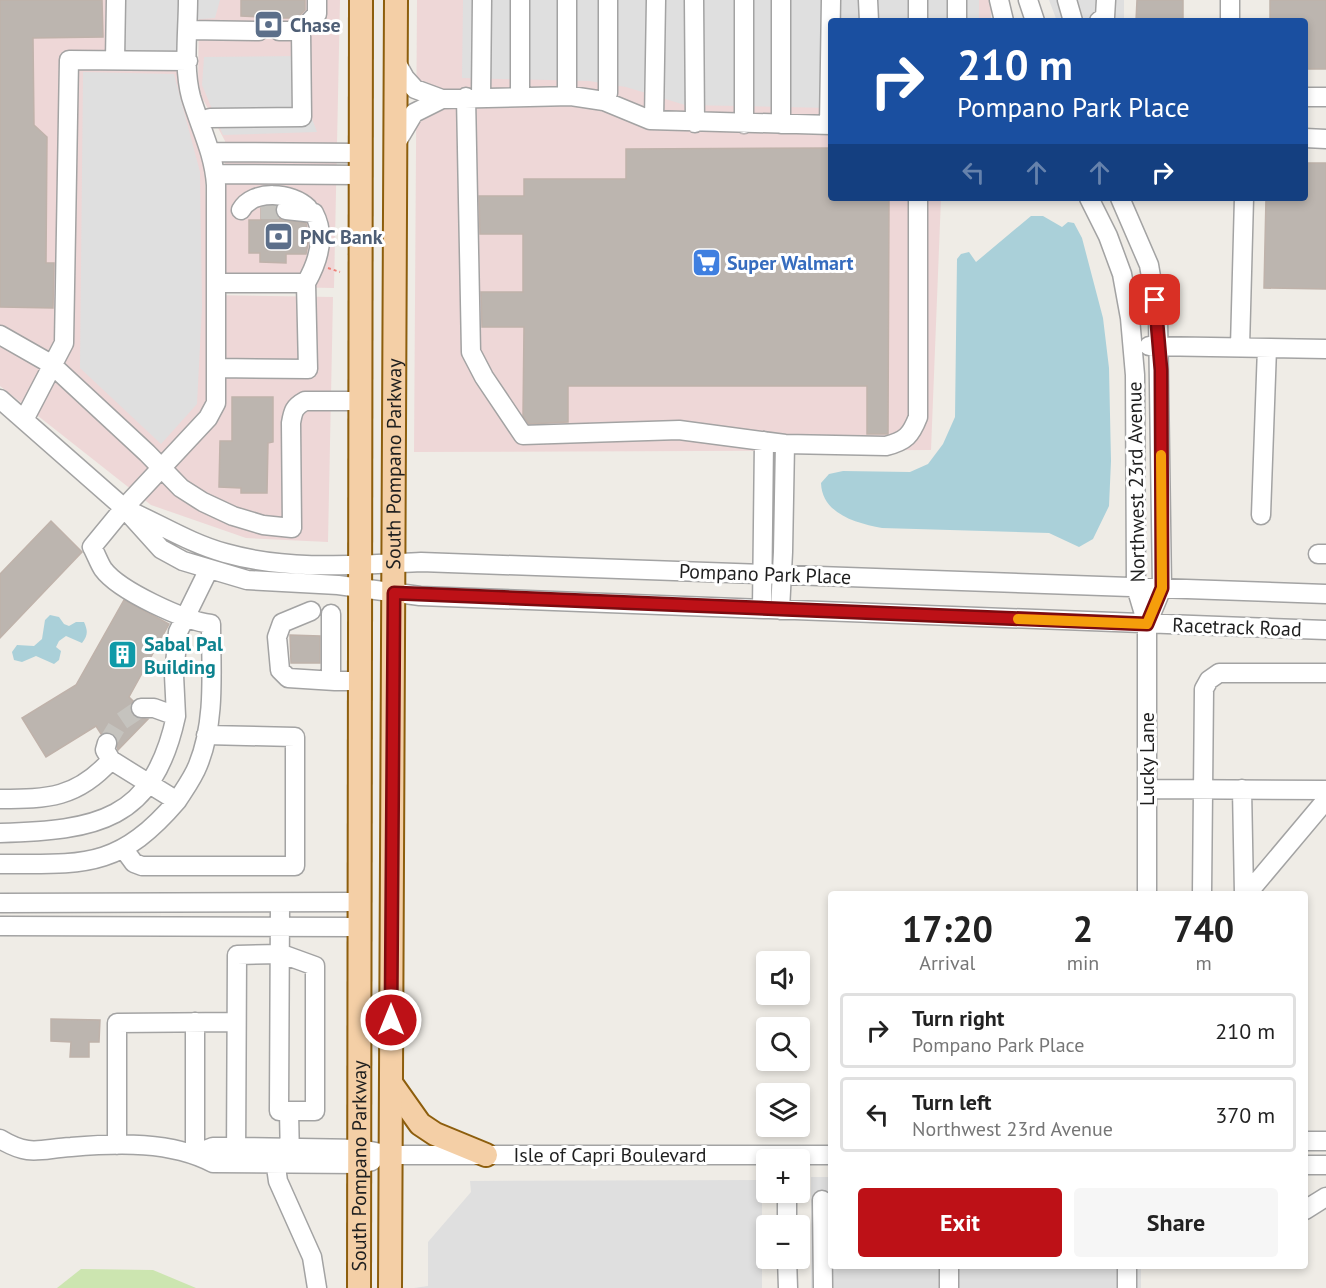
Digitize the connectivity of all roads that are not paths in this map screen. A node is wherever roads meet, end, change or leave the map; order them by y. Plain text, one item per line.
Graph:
1 (116, 0) edge
2 (188, 0) edge
3 (317, 0) edge
4 (361, 0) edge
5 (396, 0) edge
6 (482, 0) edge
7 (520, 0) edge
8 (567, 0) edge
9 (608, 0) edge
10 (656, 0) edge
11 (694, 0) edge
12 (744, 0) edge
13 (781, 0) edge
14 (831, 0) edge
15 (868, 0) edge
16 (918, 0) edge
17 (957, 0) edge
18 (999, 0) edge
19 (1028, 0) edge
20 (1067, 0) edge
21 (1106, 0) edge
22 (1230, 0) edge
23 (831, 18) edge
24 (868, 18) edge
25 (918, 18) edge
26 (957, 18) edge
27 (1003, 18) edge
28 (1034, 18) edge
29 (1072, 18) edge
30 (1104, 18) edge
31 (1230, 18) edge
32 (188, 30) junction
33 (259, 31) dead end
34 (279, 31) dead end
35 (300, 31) junction
36 (115, 60) junction
37 (395, 60) junction
38 (188, 61) junction
39 (520, 96) junction
40 (567, 96) junction
41 (474, 97) junction
42 (1308, 97) edge
43 (1326, 98) edge
44 (442, 99) junction
45 (604, 102) junction
46 (654, 120) junction
47 (201, 121) junction
48 (695, 123) junction
49 (744, 124) junction
50 (781, 124) junction
51 (828, 125) edge
52 (1308, 138) edge
53 (1326, 139) edge
54 (395, 145) junction
55 (212, 152) junction
56 (360, 164) junction
57 (215, 174) junction
58 (918, 201) edge
59 (1090, 201) edge
60 (1121, 201) edge
61 (1244, 201) edge
62 (216, 209) junction
63 (241, 210) junction
64 (261, 210) tunnel mouth
65 (286, 210) tunnel mouth
66 (314, 213) junction
67 (217, 283) junction
68 (306, 283) junction
69 (0, 335) edge
70 (1132, 345) junction
71 (1159, 346) junction
72 (1240, 347) junction
73 (1267, 348) junction
74 (1326, 349) edge
75 (51, 364) junction
76 (216, 368) junction
77 (0, 399) edge
78 (360, 401) junction
79 (25, 418) junction
80 (764, 441) junction
81 (784, 444) junction
82 (160, 468) junction
83 (124, 508) junction
84 (1261, 515) dead end
85 (394, 563) junction
86 (360, 564) junction
87 (208, 571) junction
88 (761, 573) junction
89 (781, 574) junction
90 (311, 584) junction
91 (1136, 587) junction
92 (360, 588) junction
93 (1162, 588) junction
94 (394, 593) junction
95 (1326, 594) edge
96 (771, 609) junction
97 (311, 611) junction
98 (331, 614) junction
99 (359, 616) junction
100 (184, 618) junction
101 (1147, 624) junction
102 (1326, 630) edge
103 (1326, 673) edge
104 (335, 681) junction
105 (359, 681) junction
106 (141, 708) dead end
107 (176, 716) junction
108 (206, 735) junction
109 (149, 783) junction
110 (1148, 789) junction
111 (1201, 789) junction
112 (1242, 789) junction
113 (1326, 790) edge
114 (0, 799) edge
115 (1326, 800) edge
116 (177, 801) junction
117 (0, 833) edge
118 (123, 848) junction
119 (0, 864) edge
120 (1147, 891) edge
121 (1202, 891) edge
122 (1245, 891) edge
123 (1248, 891) edge
124 (358, 902) junction
125 (0, 903) edge
126 (50, 903) junction
127 (173, 903) junction
128 (280, 904) junction
129 (0, 926) edge
130 (51, 926) junction
131 (175, 927) junction
132 (281, 927) junction
133 (358, 927) junction
134 (282, 954) junction
135 (195, 1022) junction
136 (236, 1022) junction
137 (391, 1083) junction
138 (290, 1111) junction
139 (0, 1139) edge
140 (1308, 1141) edge
141 (1326, 1141) edge
142 (117, 1145) junction
143 (195, 1154) junction
144 (236, 1155) junction
145 (390, 1155) junction
146 (486, 1155) junction
147 (828, 1155) edge
148 (282, 1156) junction
149 (361, 1156) junction
150 (810, 1156) edge
151 (756, 1157) edge
152 (1326, 1165) edge
153 (1308, 1166) edge
154 (1326, 1197) edge
155 (822, 1200) dead end
156 (1308, 1208) edge
157 (788, 1269) edge
158 (949, 1269) edge
159 (1127, 1269) edge
160 (317, 1288) edge
161 (359, 1288) edge
162 (390, 1288) edge
163 (788, 1288) edge
164 (823, 1288) edge
165 (949, 1288) edge
166 (1128, 1288) edge

1 - 36 street
2 - 32 street
3 - 35 street
4 - 56 main road, South Pompano Parkway
5 - 37 main road, South Pompano Parkway
6 - 41 street
7 - 39 street
8 - 40 street
9 - 45 street
10 - 46 street
11 - 48 street
12 - 49 street
13 - 50 street
14 - 23 street
15 - 24 street
16 - 25 street
17 - 26 street
18 - 27 street
19 - 28 street
20 - 29 street
21 - 30 street
22 - 31 street
32 - 33 street
32 - 38 street
34 - 35 street
35 - 47 street
36 - 38 street
36 - 75 street
37 - 44 street
37 - 54 main road, South Pompano Parkway
38 - 47 street
39 - 40 street
39 - 41 street
40 - 45 street
41 - 44 street
41 - 80 street
42 - 43 street
44 - 54 street
45 - 46 street
46 - 48 street
47 - 55 street
48 - 49 street
49 - 50 street
50 - 51 street
52 - 53 street
54 - 85 main road, South Pompano Parkway
55 - 56 street
55 - 57 street
56 - 57 street
56 - 78 main road, South Pompano Parkway
57 - 62 street
58 - 81 street
59 - 70 street, Northwest 23rd Avenue
60 - 71 street, Northwest 23rd Avenue
61 - 72 street
62 - 63 street
62 - 67 street
63 - 64 street
63 - 66 street
65 - 66 street
66 - 68 street
67 - 68 street
67 - 76 street
68 - 76 street
69 - 75 street
70 - 71 street
70 - 91 street, Northwest 23rd Avenue
71 - 72 street
71 - 93 street, Northwest 23rd Avenue
72 - 73 street
73 - 74 street
73 - 84 street
75 - 79 street
75 - 82 street
76 - 82 street
77 - 79 street
78 - 82 street
78 - 86 main road, South Pompano Parkway
79 - 83 street
80 - 81 street
80 - 88 street
81 - 89 street
82 - 83 street
83 - 86 street, Pompano Park Place
83 - 87 street, Pompano Park Place
83 - 100 street
85 - 86 street, Pompano Park Place
85 - 88 street, Pompano Park Place
85 - 94 main road, South Pompano Parkway
86 - 92 main road, South Pompano Parkway
87 - 90 street, Pompano Park Place
87 - 100 street
88 - 89 street, Pompano Park Place
88 - 96 street
89 - 91 street, Pompano Park Place
89 - 96 street
90 - 92 street, Pompano Park Place
90 - 97 street
91 - 93 street, Racetrack Road
91 - 101 street, Northwest 23rd Avenue
92 - 94 street, Pompano Park Place
92 - 99 main road, South Pompano Parkway
93 - 95 street, Racetrack Road
93 - 101 street, Northwest 23rd Avenue
94 - 96 street, Pompano Park Place
94 - 137 main road, South Pompano Parkway
96 - 101 street, Pompano Park Place
97 - 98 street
97 - 104 street
98 - 99 street
98 - 104 street
99 - 105 main road, South Pompano Parkway
100 - 107 street
100 - 108 street
101 - 102 street, Racetrack Road
101 - 110 street, Lucky Lane
103 - 111 street
104 - 105 street
105 - 124 main road, South Pompano Parkway
106 - 107 street
107 - 109 street
108 - 116 street
108 - 118 street
109 - 114 street
109 - 116 street
109 - 117 street
110 - 111 street
110 - 120 street, Lucky Lane
111 - 112 street
111 - 121 street
112 - 113 street
112 - 122 street
115 - 123 street
116 - 118 street
118 - 119 street
124 - 128 street
124 - 133 main road, South Pompano Parkway
125 - 126 street
126 - 127 street
126 - 130 street
127 - 128 street
127 - 131 street
128 - 132 street
129 - 130 street
130 - 131 street
131 - 132 street
132 - 133 street
132 - 134 street
133 - 149 main road, South Pompano Parkway
134 - 136 street
134 - 138 street
134 - 138 street
135 - 136 street
135 - 142 street
135 - 143 street
136 - 144 street
137 - 145 main road, South Pompano Parkway
137 - 146 main road
138 - 148 street
139 - 142 street, Isle of Capri Boulevard
140 - 141 street
142 - 143 street, Isle of Capri Boulevard
143 - 144 street, Isle of Capri Boulevard
144 - 148 street, Isle of Capri Boulevard
145 - 146 street, Isle of Capri Boulevard
145 - 149 street, Isle of Capri Boulevard
145 - 162 main road, South Pompano Parkway
146 - 151 street, Isle of Capri Boulevard
147 - 150 street, Isle of Capri Boulevard
148 - 149 street, Isle of Capri Boulevard
148 - 160 street
149 - 161 main road, South Pompano Parkway
152 - 153 street
154 - 156 street
155 - 164 street
157 - 163 street
158 - 165 street
159 - 166 street

